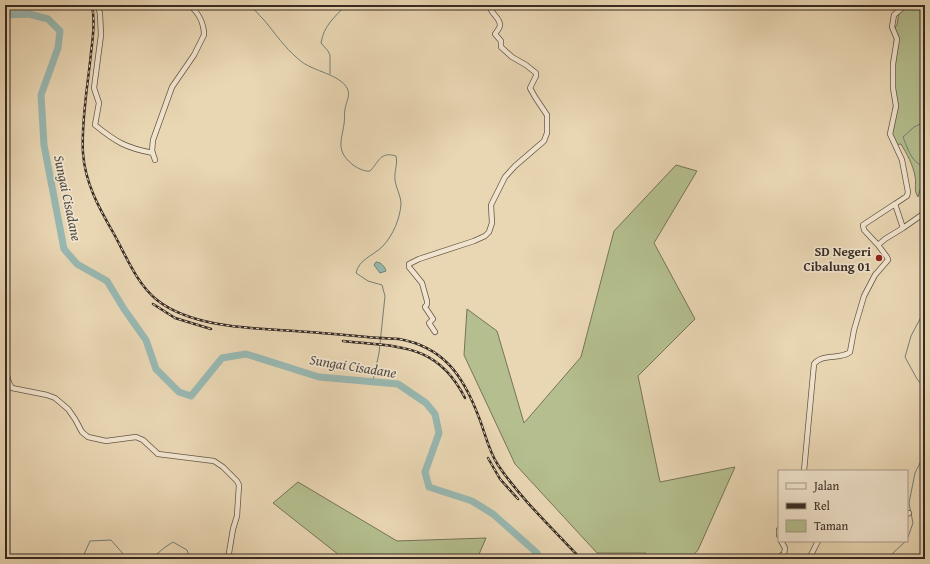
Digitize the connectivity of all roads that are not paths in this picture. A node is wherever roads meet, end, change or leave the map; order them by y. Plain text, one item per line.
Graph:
1 (98, 5) edge
2 (188, 5) edge
3 (490, 5) edge
4 (902, 5) edge
5 (153, 153) junction
6 (155, 160) dead end
7 (895, 204) junction
8 (923, 214) dead end
9 (903, 228) junction
10 (878, 246) junction
11 (435, 332) dead end
12 (5, 368) edge
13 (804, 470) edge
14 (782, 542) edge
15 (817, 542) edge
16 (228, 559) edge
17 (782, 559) edge
18 (808, 559) edge

1 - 5 street
2 - 5 street
3 - 11 street
4 - 7 street
5 - 6 street
7 - 9 street
7 - 10 street
8 - 9 street
9 - 10 street
10 - 13 street
12 - 16 street
14 - 17 street
15 - 18 street

